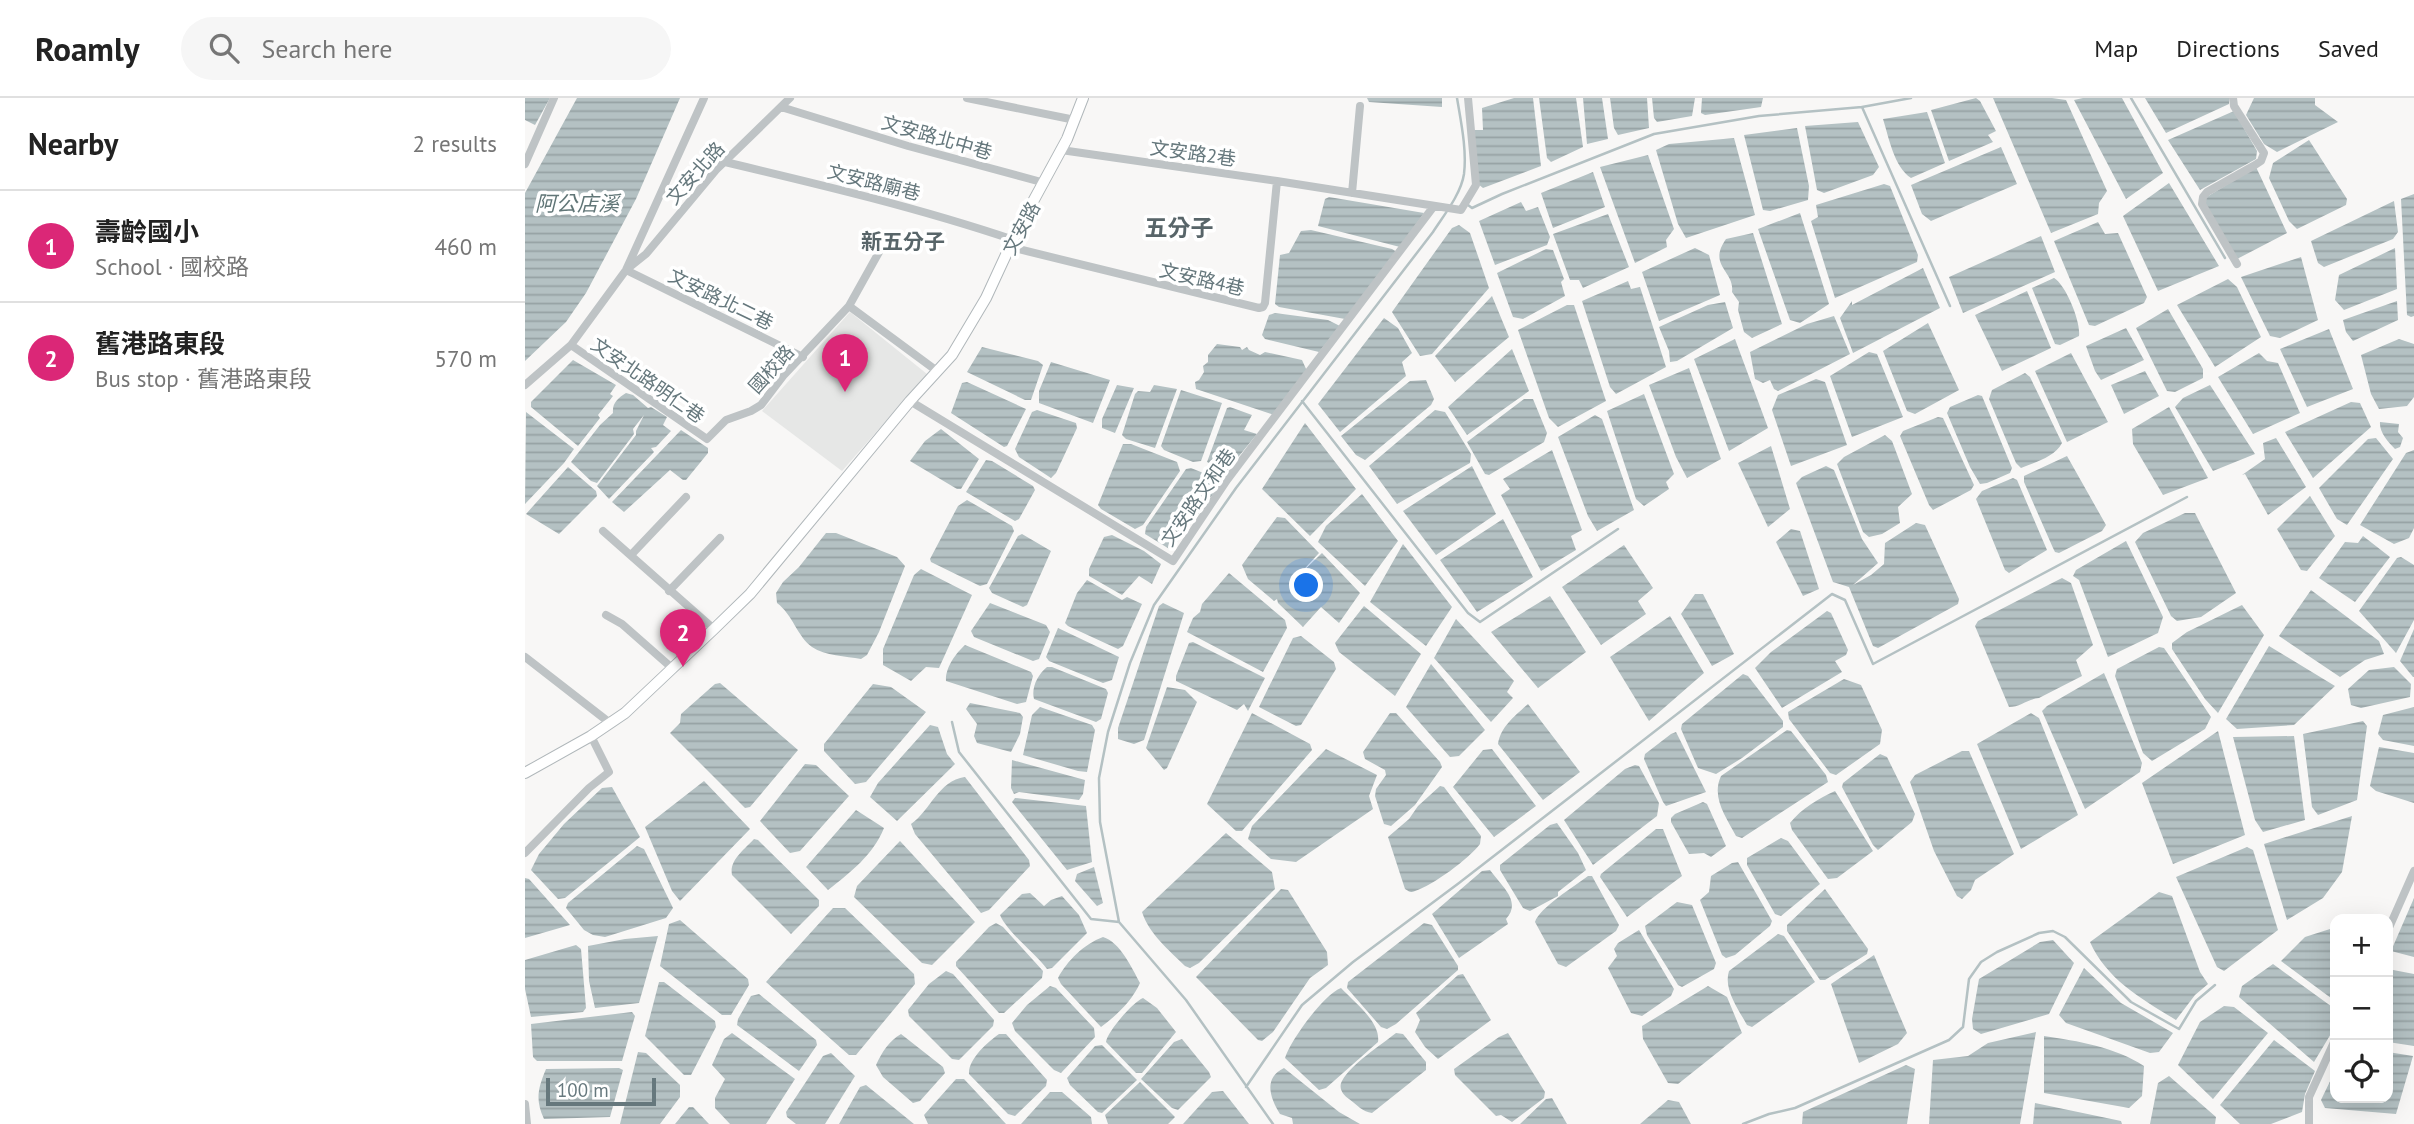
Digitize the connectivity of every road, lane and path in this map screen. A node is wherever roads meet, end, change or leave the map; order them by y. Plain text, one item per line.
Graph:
1 (554, 98) edge
2 (704, 98) edge
3 (790, 98) edge
4 (967, 98) edge
5 (1083, 98) edge
6 (1468, 98) edge
7 (2233, 98) edge
8 (1360, 106) dead end
9 (781, 107) junction
10 (1075, 120) junction
11 (1061, 150) junction
12 (725, 162) junction
13 (525, 164) edge
14 (1277, 181) junction
15 (1045, 183) junction
16 (1352, 193) junction
17 (1437, 206) junction
18 (1012, 244) junction
19 (883, 245) dead end
20 (2238, 264) dead end
21 (626, 270) junction
22 (849, 306) junction
23 (571, 345) junction
24 (803, 356) junction
25 (937, 372) junction
26 (525, 385) edge
27 (910, 401) junction
28 (707, 439) joint
29 (686, 497) dead end
30 (603, 530) dead end
31 (720, 538) dead end
32 (631, 555) junction
33 (669, 591) junction
34 (606, 615) dead end
35 (714, 629) junction
36 (525, 657) edge
37 (672, 668) junction
38 (610, 723) junction
39 (591, 736) junction
40 (525, 773) edge
41 (525, 853) edge
42 (2414, 871) edge
43 (2393, 919) edge
44 (2330, 1051) edge
45 (525, 1104) edge
46 (527, 1124) edge
47 (2309, 1124) edge

1 - 13 street
2 - 21 street
3 - 9 street, 文安北路
4 - 10 street
5 - 10 street, 文安路
6 - 17 street, 文安路2巷
7 - 20 street
8 - 16 street
9 - 12 street, 文安北路
9 - 15 street, 文安路北中巷
10 - 11 street, 文安路
11 - 14 street, 文安路2巷
11 - 15 street, 文安路
12 - 18 street, 文安路廟巷
12 - 21 street, 文安北路
14 - 16 street, 文安路2巷
14 - 18 street, 文安路4巷
15 - 18 street, 文安路
16 - 17 street, 文安路2巷
17 - 27 street, 文安路文和巷
18 - 25 street, 文安路
19 - 22 street, 國校路
21 - 23 street
21 - 24 street, 文安路北二巷
22 - 24 street, 國校路
22 - 25 street
23 - 26 street
23 - 28 street, 文安北路明仁巷
24 - 28 street, 國校路
25 - 27 street, 文安路
27 - 35 street, 文安路
29 - 32 street
30 - 32 street
31 - 33 street
32 - 33 street
33 - 35 street
34 - 37 street
35 - 37 street, 文安路
36 - 38 street
37 - 38 street, 文安路
38 - 39 street, 文安路
39 - 40 street, 文安路
39 - 41 street
42 - 43 street
44 - 47 street
45 - 46 street

